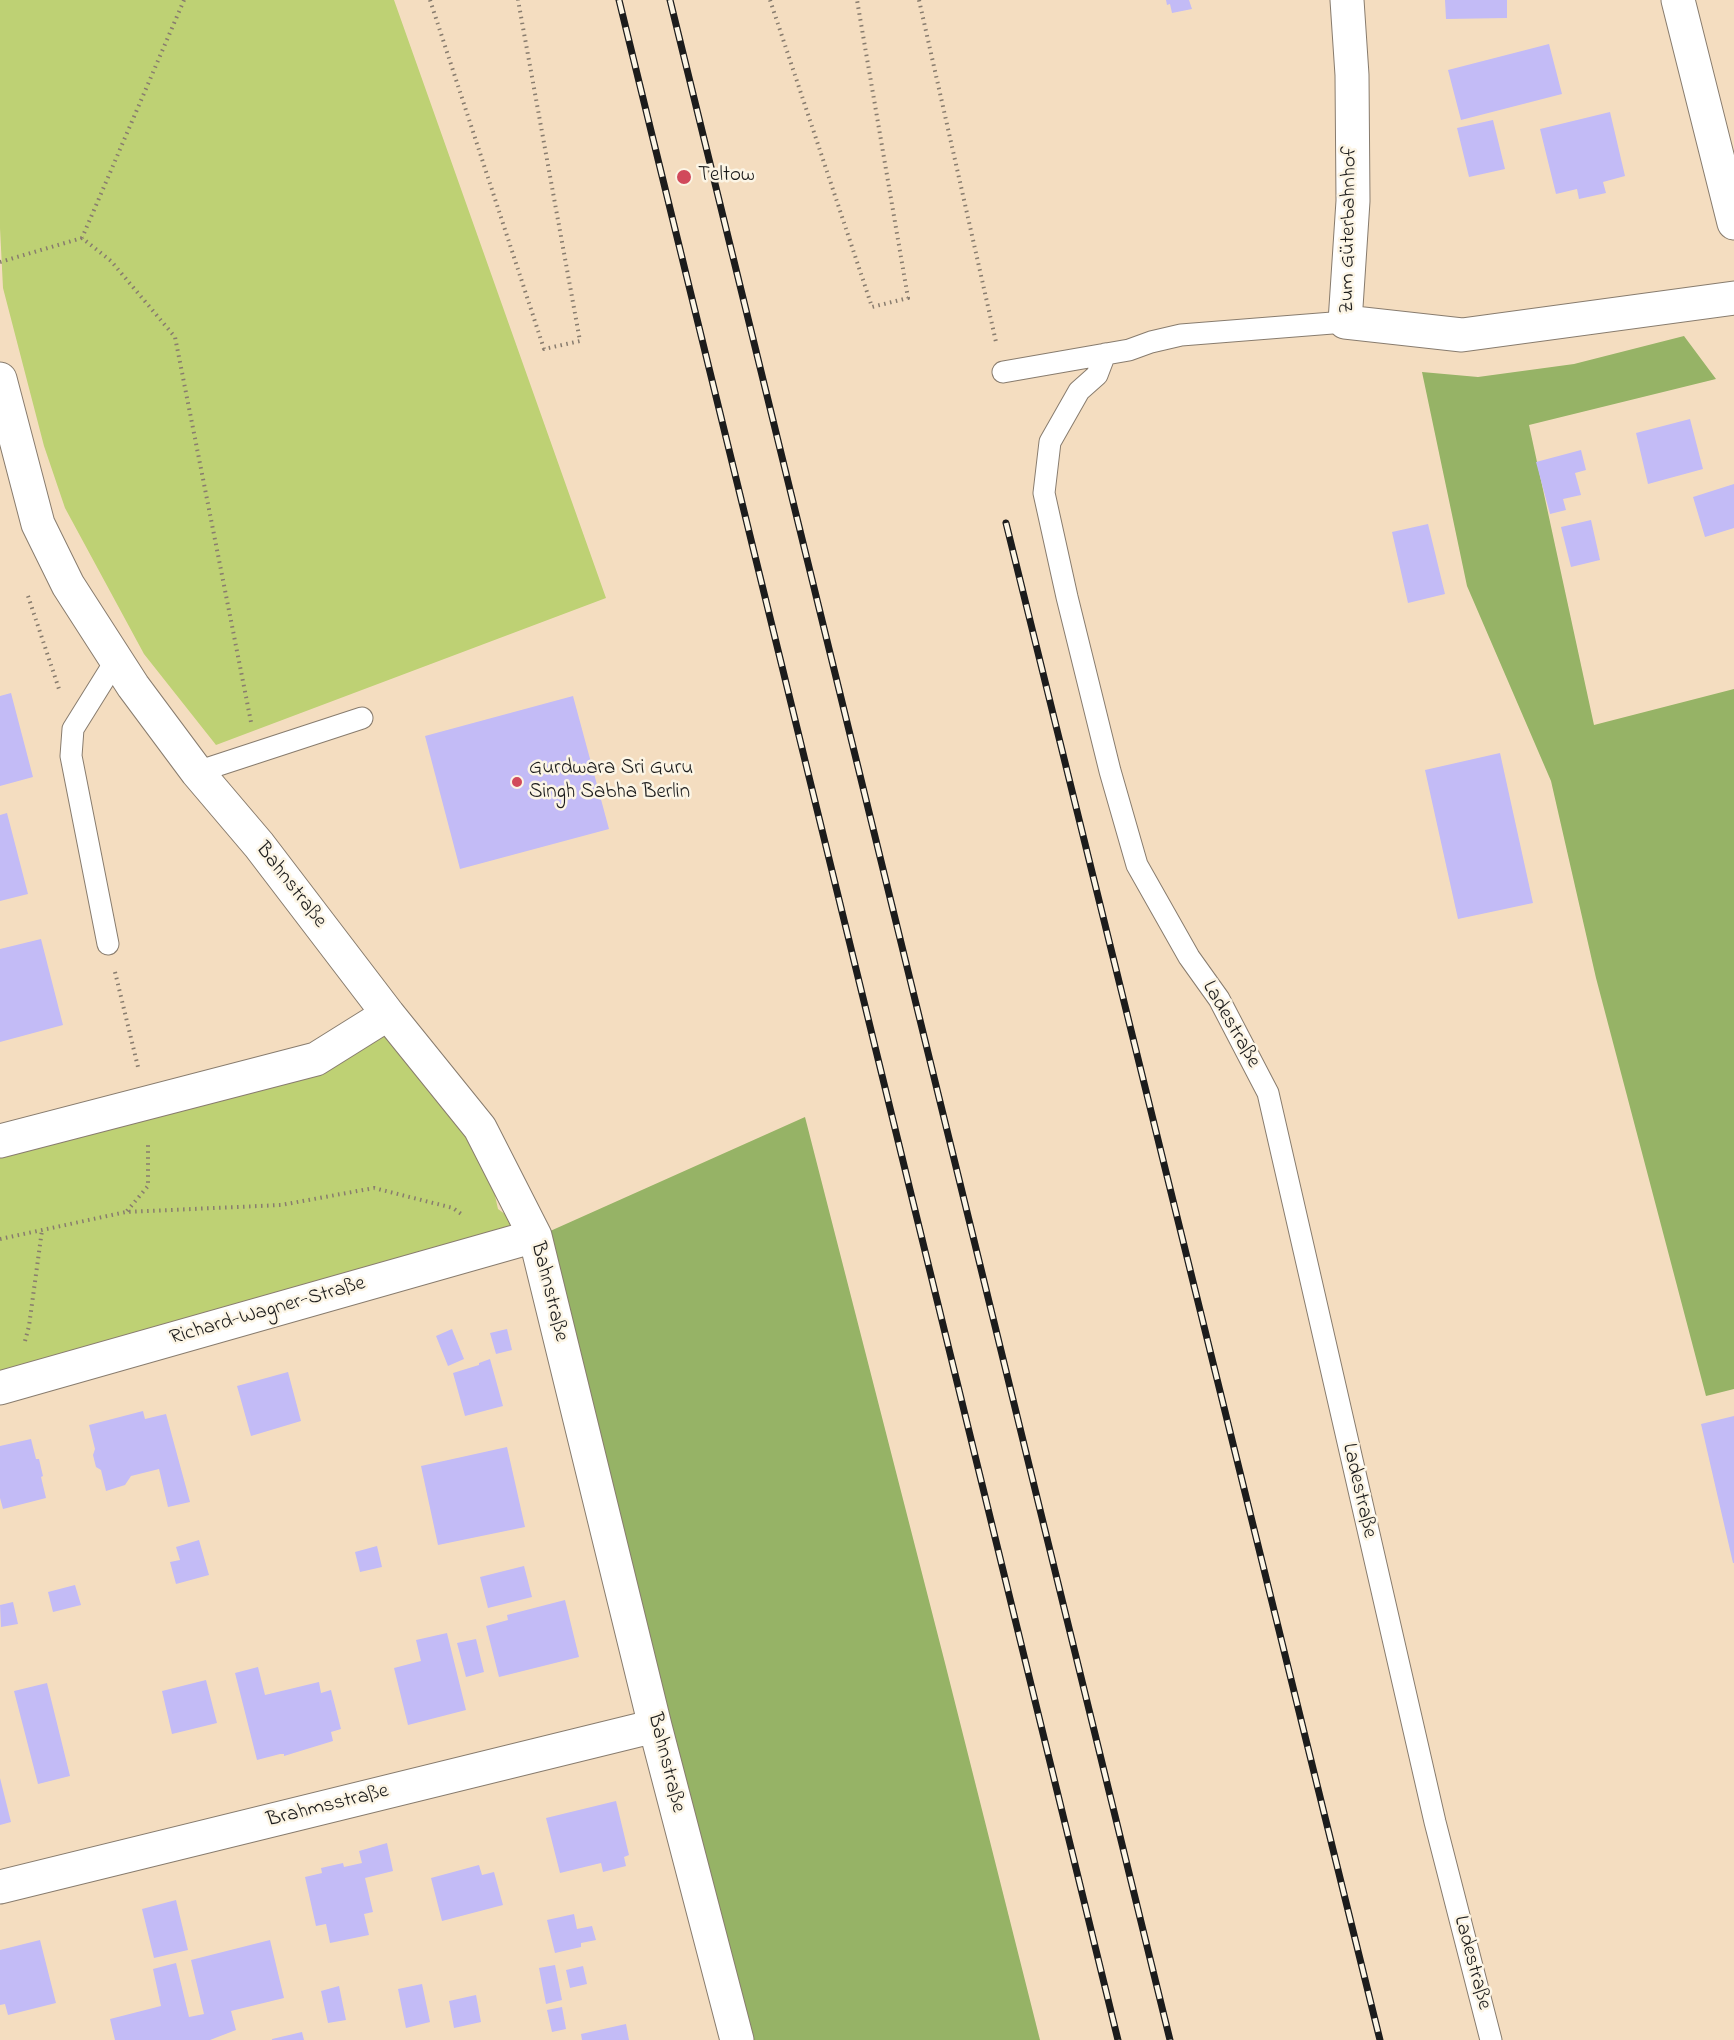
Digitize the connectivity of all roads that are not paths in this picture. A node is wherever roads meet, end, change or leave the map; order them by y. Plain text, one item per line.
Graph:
1 (1347, 0) edge
2 (1678, 0) edge
3 (1734, 223) edge
4 (1734, 298) edge
5 (1346, 322) junction
6 (1105, 354) junction
7 (1003, 372) road end
8 (0, 379) edge
9 (116, 660) junction
10 (362, 718) dead end
11 (197, 772) junction
12 (108, 944) road end
13 (388, 1014) junction
14 (0, 1141) edge
15 (535, 1236) junction
16 (7, 1386) edge
17 (655, 1726) junction
18 (0, 1887) edge
19 (737, 2040) edge
20 (1491, 2040) edge

1 - 5 street, Zum Güterbahnhof
2 - 3 street
4 - 5 street, Zum Güterbahnhof
5 - 6 lane
6 - 7 lane
6 - 20 lane, Ladestraße
8 - 9 street, Bahnstraße
9 - 11 street, Bahnstraße
9 - 12 lane
10 - 11 lane
11 - 13 street, Bahnstraße
13 - 14 street
13 - 15 street, Bahnstraße
15 - 16 street, Richard-Wagner-Straße
15 - 17 street, Bahnstraße
17 - 18 street, Brahmsstraße
17 - 19 street, Bahnstraße

